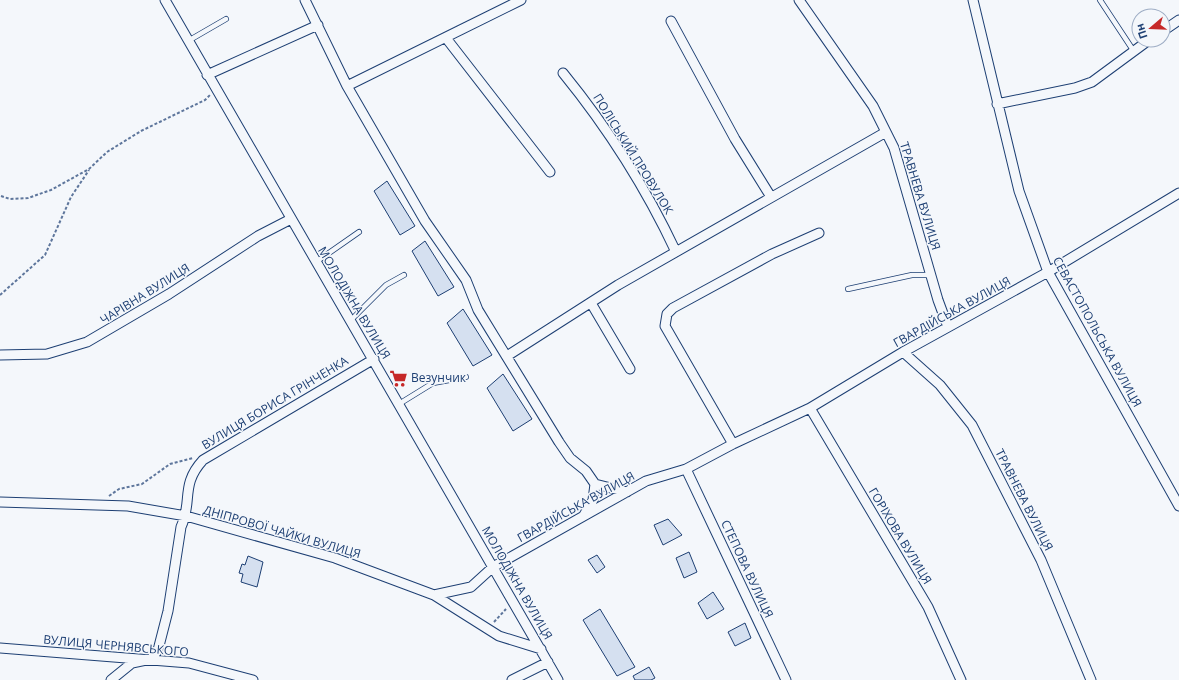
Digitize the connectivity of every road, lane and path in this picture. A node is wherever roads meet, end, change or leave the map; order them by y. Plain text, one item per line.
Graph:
1 (165, 0) edge
2 (305, 0) edge
3 (521, 0) edge
4 (799, 0) edge
5 (973, 0) edge
6 (1100, 0) edge
7 (226, 19) dead end
8 (672, 21) dead end
9 (318, 25) junction
10 (446, 38) junction
11 (188, 41) junction
12 (1136, 48) edge
13 (1133, 50) junction
14 (564, 72) dead end
15 (207, 75) junction
16 (347, 86) junction
17 (216, 91) junction
18 (997, 104) junction
19 (886, 132) junction
20 (89, 169) junction
21 (550, 172) dead end
22 (1179, 193) edge
23 (1, 196) dead end
24 (771, 198) junction
25 (290, 219) junction
26 (359, 232) dead end
27 (819, 233) dead end
28 (676, 252) junction
29 (316, 262) junction
30 (1048, 272) junction
31 (404, 275) dead end
32 (931, 275) junction
33 (848, 288) dead end
34 (0, 295) edge
35 (590, 303) junction
36 (351, 320) junction
37 (948, 327) junction
38 (903, 352) junction
39 (0, 355) edge
40 (507, 356) junction
41 (374, 359) junction
42 (630, 369) dead end
43 (466, 377) dead end
44 (400, 404) junction
45 (810, 408) junction
46 (733, 444) junction
47 (195, 457) dead end
48 (686, 469) junction
49 (595, 484) junction
50 (627, 492) junction
51 (0, 502) edge
52 (97, 504) junction
53 (1179, 506) edge
54 (186, 516) junction
55 (583, 516) junction
56 (493, 567) junction
57 (434, 595) junction
58 (511, 600) junction
59 (486, 628) junction
60 (0, 648) edge
61 (541, 649) junction
62 (151, 659) junction
63 (548, 662) junction
64 (111, 680) edge
65 (253, 680) edge
66 (512, 680) edge
67 (558, 680) edge
68 (786, 680) edge
69 (961, 680) edge
70 (1091, 680) edge

1 - 11 street, МОЛОДІЖНА ВУЛИЦЯ
2 - 9 street
3 - 10 street
4 - 19 street, ТРАВНЕВА ВУЛИЦЯ
5 - 18 street, СЕВАСТОПОЛЬСЬКА ВУЛИЦЯ
6 - 13 lane
7 - 11 lane
8 - 24 street
9 - 15 street
9 - 16 street
10 - 16 street
10 - 21 street
11 - 15 street, МОЛОДІЖНА ВУЛИЦЯ
12 - 13 street
13 - 18 street
14 - 28 street, ПОЛІСЬКИЙ ПРОВУЛОК
15 - 17 street, МОЛОДІЖНА ВУЛИЦЯ
16 - 40 street
17 - 20 path
17 - 25 street, МОЛОДІЖНА ВУЛИЦЯ
18 - 30 street, СЕВАСТОПОЛЬСЬКА ВУЛИЦЯ
19 - 24 street
19 - 32 street, ТРАВНЕВА ВУЛИЦЯ
20 - 23 path
20 - 34 path
22 - 30 street, ГВАРДІЙСЬКА ВУЛИЦЯ
24 - 28 street
25 - 29 street, МОЛОДІЖНА ВУЛИЦЯ
25 - 39 street, ЧАРІВНА ВУЛИЦЯ
26 - 29 lane
27 - 46 street
28 - 35 street
29 - 36 street, МОЛОДІЖНА ВУЛИЦЯ
30 - 37 street, ГВАРДІЙСЬКА ВУЛИЦЯ
30 - 53 street, СЕВАСТОПОЛЬСЬКА ВУЛИЦЯ
31 - 36 lane
32 - 33 lane
32 - 37 street, ТРАВНЕВА ВУЛИЦЯ
35 - 40 street
35 - 42 street
36 - 41 street, МОЛОДІЖНА ВУЛИЦЯ
37 - 38 street, ГВАРДІЙСЬКА ВУЛИЦЯ
38 - 45 street, ГВАРДІЙСЬКА ВУЛИЦЯ
38 - 70 street, ТРАВНЕВА ВУЛИЦЯ
40 - 49 street
41 - 44 street, МОЛОДІЖНА ВУЛИЦЯ
41 - 54 street, ВУЛИЦЯ БОРИСА ГРІНЧЕНКА
43 - 44 lane
44 - 56 street, МОЛОДІЖНА ВУЛИЦЯ
45 - 46 street, ГВАРДІЙСЬКА ВУЛИЦЯ
45 - 69 street, ГОРІХОВА ВУЛИЦЯ
46 - 48 street, ГВАРДІЙСЬКА ВУЛИЦЯ
47 - 52 path
48 - 50 street, ГВАРДІЙСЬКА ВУЛИЦЯ
48 - 68 street, СТЕПОВА ВУЛИЦЯ
49 - 50 street
49 - 55 street
50 - 55 street, ГВАРДІЙСЬКА ВУЛИЦЯ
51 - 52 street, ДНІПРОВОЇ ЧАЙКИ ВУЛИЦЯ
52 - 54 street, ДНІПРОВОЇ ЧАЙКИ ВУЛИЦЯ
54 - 57 street, ДНІПРОВОЇ ЧАЙКИ ВУЛИЦЯ
54 - 62 street, ВУЛИЦЯ БОРИСА ГРІНЧЕНКА
55 - 56 street, ГВАРДІЙСЬКА ВУЛИЦЯ
56 - 57 street, ГВАРДІЙСЬКА ВУЛИЦЯ
56 - 58 street, МОЛОДІЖНА ВУЛИЦЯ
57 - 59 street, ДНІПРОВОЇ ЧАЙКИ ВУЛИЦЯ
58 - 59 path
58 - 61 street, МОЛОДІЖНА ВУЛИЦЯ
59 - 61 street, ДНІПРОВОЇ ЧАЙКИ ВУЛИЦЯ
60 - 62 street, ВУЛИЦЯ ЧЕРНЯВСЬКОГО
61 - 63 street, МОЛОДІЖНА ВУЛИЦЯ
62 - 64 street
62 - 65 street, ВУЛИЦЯ ЧЕРНЯВСЬКОГО
63 - 66 street
63 - 67 street, МОЛОДІЖНА ВУЛИЦЯ

